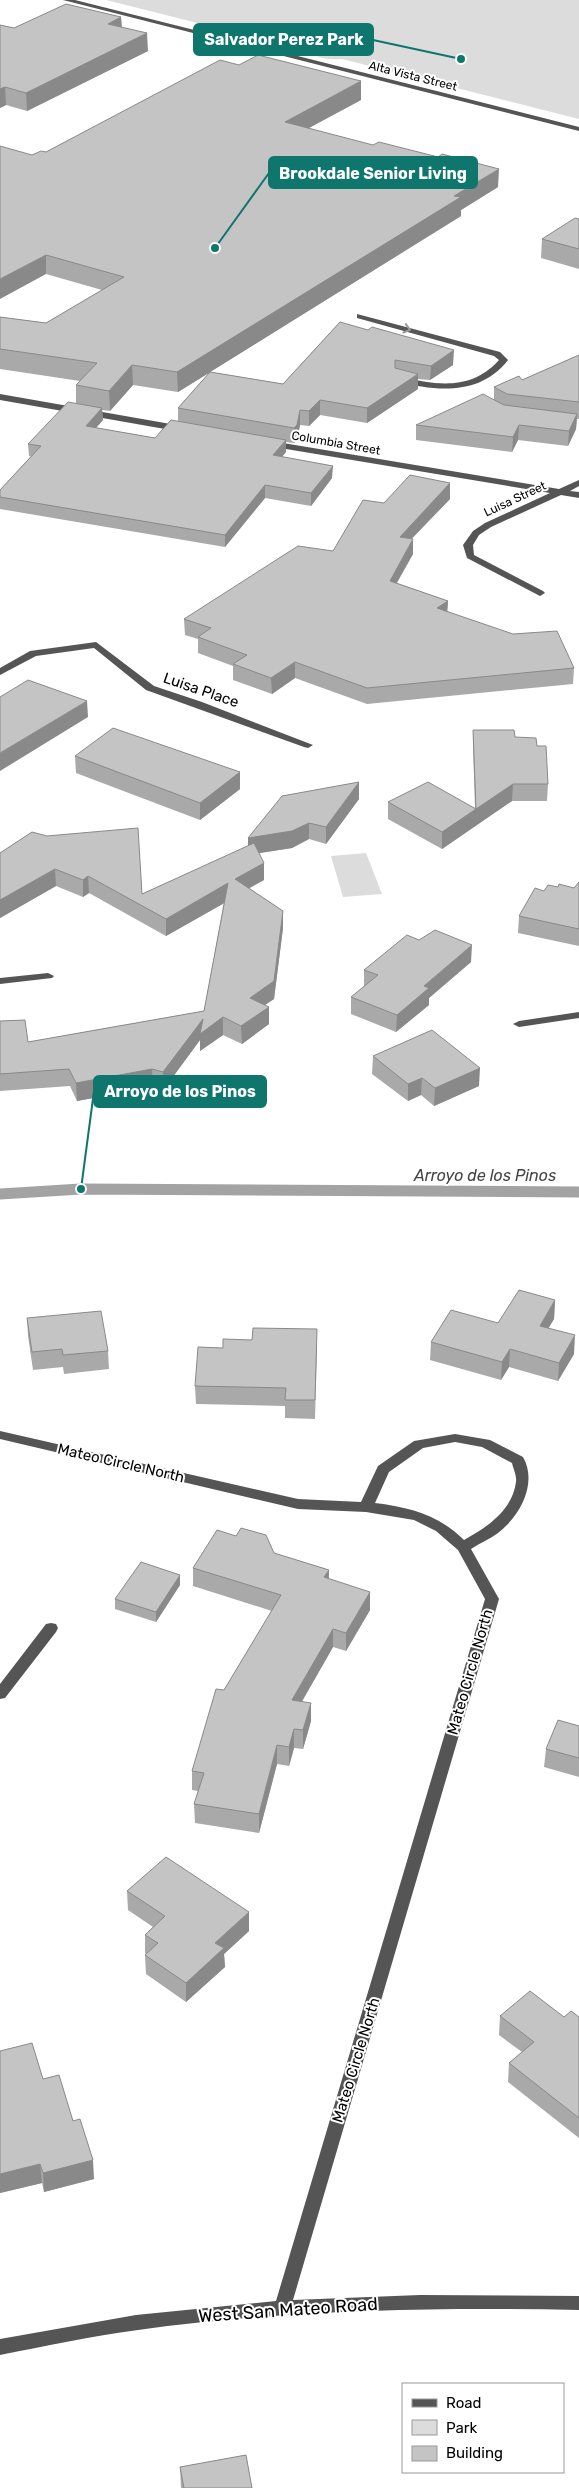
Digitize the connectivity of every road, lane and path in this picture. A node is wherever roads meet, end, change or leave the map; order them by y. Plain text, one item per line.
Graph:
1 (67, 0) edge
2 (579, 129) edge
3 (360, 316) dead end
4 (398, 379) edge
5 (0, 397) edge
6 (196, 431) edge
7 (264, 443) edge
8 (579, 483) edge
9 (562, 491) junction
10 (579, 495) edge
11 (540, 593) dead end
12 (0, 672) edge
13 (308, 745) dead end
14 (48, 976) dead end
15 (0, 981) edge
16 (579, 1016) edge
17 (519, 1024) dead end
18 (0, 1435) edge
19 (366, 1507) junction
20 (463, 1547) junction
21 (51, 1628) dead end
22 (0, 1694) edge
23 (579, 2303) edge
24 (282, 2309) junction
25 (0, 2347) edge

1 - 2 street, Alta Vista Street
3 -> 4 street
5 - 6 street
7 - 9 street, Columbia Street
8 - 9 street, Luisa Street
9 - 10 street, Columbia Street
9 - 11 street, Luisa Street
12 - 13 street, Luisa Place
14 - 15 street
16 - 17 street
18 - 19 street, Mateo Circle North
19 - 20 street, Mateo Circle North
19 - 20 street
20 - 24 street, Mateo Circle North
21 - 22 street
23 - 24 street, West San Mateo Road
24 - 25 street, West San Mateo Road

